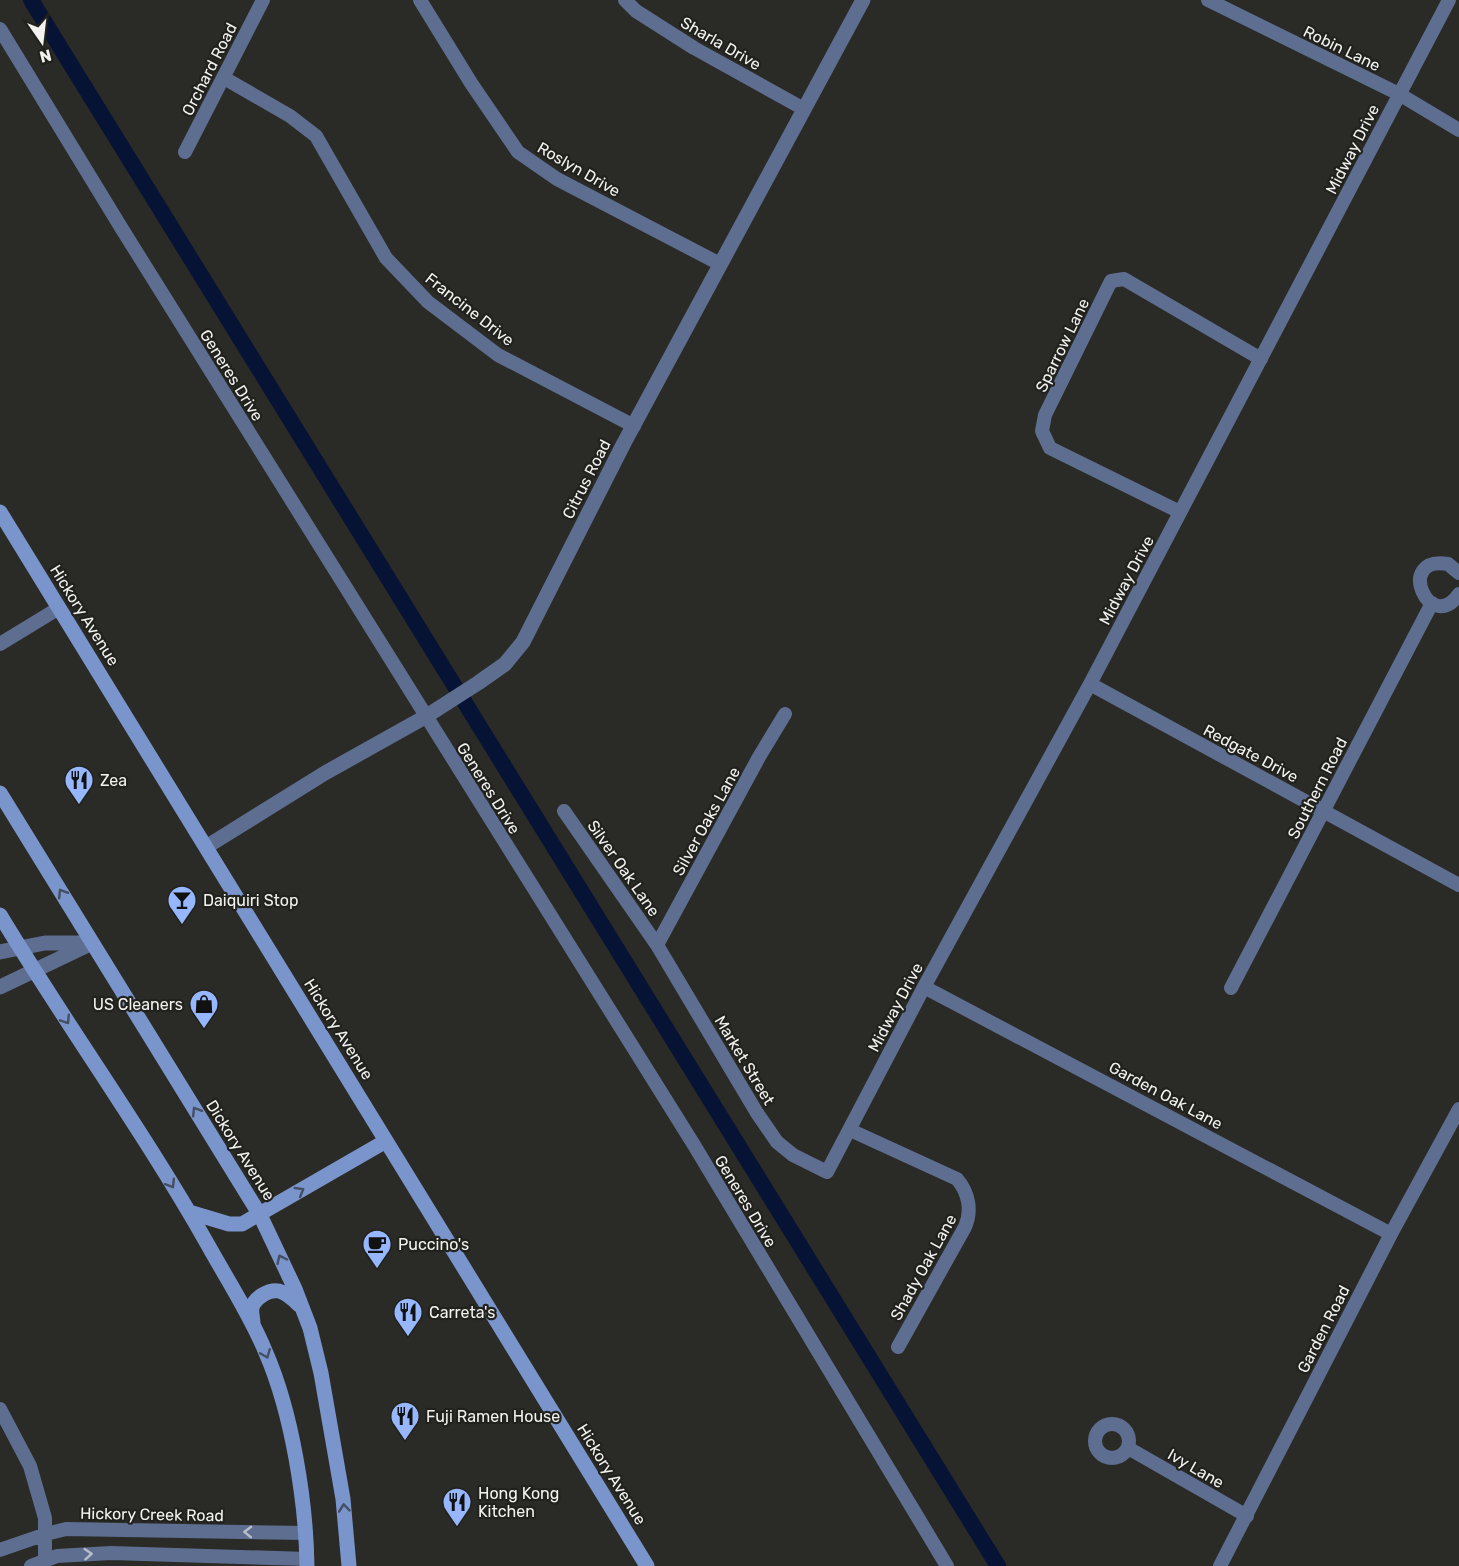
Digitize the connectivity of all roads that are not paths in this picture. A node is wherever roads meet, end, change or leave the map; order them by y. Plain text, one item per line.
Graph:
1 (263, 0) edge
2 (420, 0) edge
3 (625, 0) edge
4 (864, 0) edge
5 (1208, 0) edge
6 (1449, 0) edge
7 (0, 29) edge
8 (224, 78) junction
9 (1399, 94) junction
10 (804, 109) junction
11 (1459, 130) edge
12 (185, 152) dead end
13 (720, 264) junction
14 (1261, 359) junction
15 (634, 426) junction
16 (0, 512) edge
17 (1180, 512) junction
18 (1459, 573) edge
19 (1459, 594) edge
20 (1432, 603) junction
21 (59, 608) junction
22 (0, 644) edge
23 (1090, 684) junction
24 (429, 714) junction
25 (785, 714) dead end
26 (0, 793) edge
27 (1324, 810) junction
28 (564, 811) dead end
29 (206, 847) junction
30 (1459, 885) edge
31 (0, 915) edge
32 (92, 943) junction
33 (657, 945) junction
34 (20, 948) junction
35 (0, 952) edge
36 (34, 971) junction
37 (0, 987) edge
38 (924, 987) junction
39 (1231, 988) dead end
40 (1459, 1109) edge
41 (850, 1130) junction
42 (386, 1141) junction
43 (827, 1172) joint
44 (189, 1212) junction
45 (260, 1215) junction
46 (1391, 1234) junction
47 (302, 1307) junction
48 (254, 1328) junction
49 (898, 1347) dead end
50 (0, 1409) edge
51 (1128, 1448) dead end
52 (1247, 1516) junction
53 (306, 1533) junction
54 (46, 1534) junction
55 (0, 1550) edge
56 (45, 1563) edge
57 (307, 1563) edge
58 (31, 1566) edge
59 (349, 1566) edge
60 (647, 1566) edge
61 (947, 1566) edge
62 (1220, 1566) edge

1 - 8 street, Orchard Road
2 - 13 street, Roslyn Drive
3 - 10 street, Sharla Drive
4 - 10 street, Citrus Road
5 - 9 street, Robin Lane
6 - 9 street, Midway Drive
7 - 24 street, Generes Drive
8 - 12 street, Orchard Road
8 - 15 street, Francine Drive
9 - 11 street, Robin Lane
9 - 14 street, Midway Drive
10 - 13 street, Citrus Road
13 - 15 street, Citrus Road
14 - 17 street, Midway Drive
14 - 17 street, Sparrow Lane
15 - 24 street, Citrus Road
16 - 21 main road, Hickory Avenue
17 - 23 street, Midway Drive
18 - 20 street
19 - 20 street
20 - 27 street, Southern Road
21 - 22 street
21 - 29 main road, Hickory Avenue
23 - 27 street, Redgate Drive
23 - 38 street, Midway Drive
24 - 29 street, Citrus Road
24 - 61 street, Generes Drive
25 - 33 street, Silver Oaks Lane
32 -> 26 main road, Dickory Avenue
27 - 30 street, Redgate Drive
27 - 39 street, Southern Road
28 - 33 street, Silver Oak Lane
29 - 42 main road, Hickory Avenue
31 - 34 main road
32 - 34 street
32 - 36 street
45 -> 32 main road, Dickory Avenue
33 - 43 street, Market Street
34 - 35 street
34 - 36 main road
36 - 37 street
36 -> 44 main road
38 - 41 street, Midway Drive
38 - 46 street, Garden Oak Lane
40 - 46 street, Garden Road
41 - 43 street, Midway Drive
41 - 49 street, Shady Oak Lane
45 -> 42 main road
42 - 60 main road, Hickory Avenue
44 - 45 main road
44 - 48 main road
47 -> 45 main road, Dickory Avenue
46 - 52 street, Garden Road
47 - 48 main road
59 -> 47 main road, Dickory Avenue
48 -> 53 main road
50 - 54 street
51 - 52 street, Ivy Lane
52 - 62 street, Garden Road
53 -> 54 street, Hickory Creek Road
53 - 57 main road
54 - 55 street, Hickory Creek Road
54 - 56 street
56 -> 57 street
56 - 58 street

